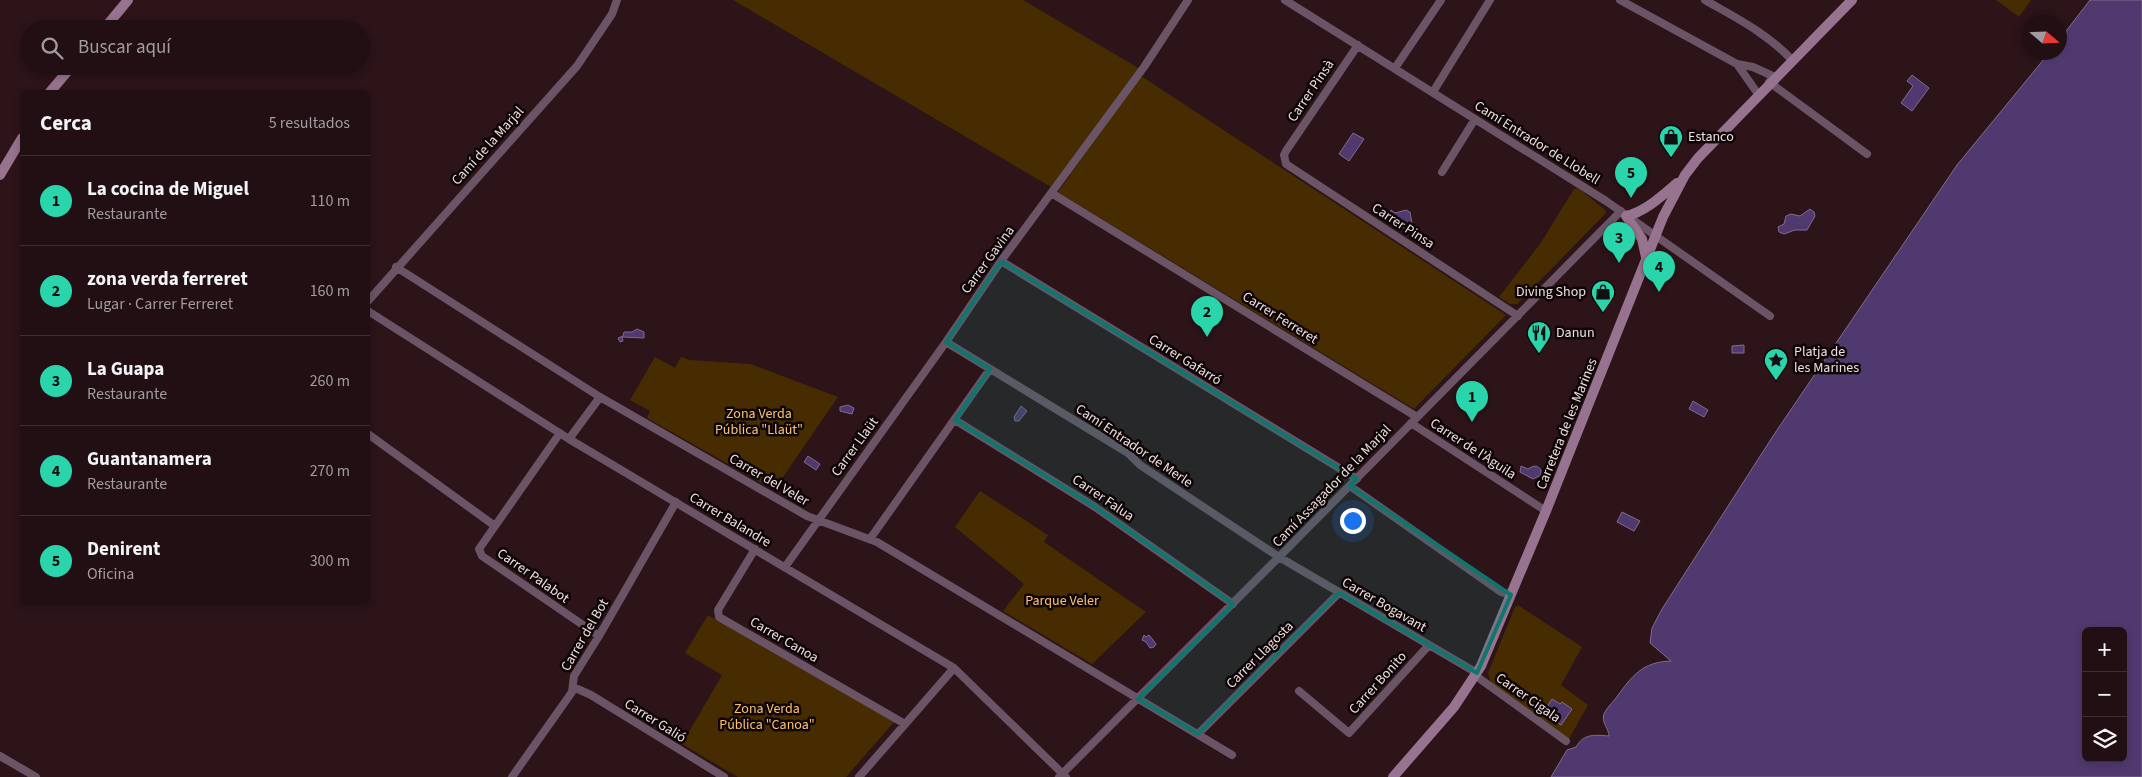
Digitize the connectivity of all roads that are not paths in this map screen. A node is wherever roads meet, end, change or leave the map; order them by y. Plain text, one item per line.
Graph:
1 (128, 0) edge
2 (617, 0) edge
3 (1188, 0) edge
4 (1285, 0) edge
5 (1441, 0) edge
6 (1490, 0) edge
7 (1620, 0) edge
8 (1705, 0) edge
9 (1852, 0) edge
10 (111, 20) edge
11 (1358, 45) junction
12 (1792, 60) junction
13 (1737, 64) junction
14 (1396, 68) junction
15 (64, 75) edge
16 (1772, 80) junction
17 (52, 90) edge
18 (1433, 92) junction
19 (1758, 94) junction
20 (1475, 119) junction
21 (20, 141) edge
22 (1286, 151) joint
23 (1867, 154) dead end
24 (1442, 172) dead end
25 (1685, 175) junction
26 (0, 176) edge
27 (1053, 194) junction
28 (1624, 214) junction
29 (1656, 234) junction
30 (1646, 258) junction
31 (1001, 261) junction
32 (396, 267) junction
33 (370, 300) edge
34 (370, 312) edge
35 (1518, 316) junction
36 (1770, 316) dead end
37 (946, 342) junction
38 (990, 370) junction
39 (600, 397) junction
40 (955, 420) junction
41 (1414, 420) junction
42 (560, 433) junction
43 (370, 435) edge
44 (569, 439) junction
45 (1357, 479) junction
46 (1350, 486) junction
47 (676, 502) junction
48 (1546, 511) junction
49 (818, 520) junction
50 (495, 526) junction
51 (870, 539) junction
52 (754, 549) junction
53 (1279, 558) junction
54 (785, 567) junction
55 (1339, 593) junction
56 (1511, 596) junction
57 (1233, 604) junction
58 (599, 636) junction
59 (1429, 645) junction
60 (954, 668) junction
61 (1476, 675) junction
62 (573, 687) junction
63 (1299, 690) dead end
64 (1138, 699) junction
65 (905, 724) junction
66 (1198, 734) junction
67 (1566, 741) dead end
68 (1232, 755) dead end
69 (0, 756) edge
70 (1063, 776) edge
71 (36, 777) edge
72 (512, 777) edge
73 (724, 777) edge
74 (859, 777) edge
75 (1394, 777) edge

1 - 10 main road
2 - 32 street, Camí de la Marjal
3 - 27 street, Carrer Gavina
4 - 11 street, Camí Entrador de Llobell
5 - 14 street
6 - 18 street
7 - 13 street
8 - 12 street
9 - 12 main road, Carretera de les Marines
11 - 14 street, Camí Entrador de Llobell
11 - 22 street, Carrer Pinsà
12 - 16 main road, Carretera de les Marines
13 - 16 street
13 - 19 street
14 - 18 street, Camí Entrador de Llobell
15 - 17 main road
16 - 19 main road, Carretera de les Marines
16 - 23 street
18 - 20 street, Camí Entrador de Llobell
19 - 25 main road, Carretera de les Marines
20 - 24 street
20 - 28 street, Camí Entrador de Llobell
21 - 26 main road
22 - 35 street, Carrer Pinsa
25 - 28 main road
25 - 29 main road, Carretera de les Marines
27 - 31 street, Carrer Gavina
27 - 41 street, Carrer Ferreret
28 - 29 street, Camí Entrador de Llobell
28 - 30 main road
28 - 35 street, Camí Assagador de la Marjal
29 - 30 main road, Carretera de les Marines
29 - 36 street, Camí Entrador de Llobell
30 - 48 main road, Carretera de les Marines
31 - 37 street, Carrer Gavina
31 - 45 street, Carrer Gafarró
32 - 33 street, Camí de la Marjal
32 - 39 street, Carrer del Veler
34 - 42 street, Carrer Balandre
35 - 41 street, Camí Assagador de la Marjal
37 - 38 street, Camí Entrador de Merle
37 - 49 street, Carrer Llaüt
38 - 40 street
38 - 53 street, Camí Entrador de Merle
39 - 44 street
39 - 49 street, Carrer del Veler
40 - 51 street
40 - 57 street, Carrer Falua
41 - 45 street, Camí Assagador de la Marjal
41 - 48 street, Carrer de l'Àguila
42 - 44 street, Carrer Balandre
42 - 50 street, Carrer Palabot
43 - 50 street, Carrer Palabot
44 - 47 street, Carrer Balandre
45 - 46 street, Camí Assagador de la Marjal
46 - 53 street, Camí Assagador de la Marjal
46 - 56 street
47 - 52 street, Carrer Balandre
47 - 58 street, Carrer del Bot
48 - 56 main road, Carretera de les Marines
49 - 51 street, Carrer del Veler
49 - 54 street, Carrer Llaüt
50 - 58 street, Carrer Palabot
51 - 64 street, Carrer del Veler
52 - 54 street, Carrer Balandre
52 - 65 street, Carrer Canoa
53 - 55 street, Carrer Bogavant
53 - 57 street, Camí Assagador de la Marjal
54 - 60 street, Carrer Balandre
55 - 59 street, Carrer Bogavant
55 - 66 street, Carrer Llagosta
56 - 61 main road, Carretera de les Marines
57 - 64 street, Camí Assagador de la Marjal
58 - 62 street, Carrer del Bot
59 - 61 street, Carrer Bogavant
59 - 63 street, Carrer Bonito
60 - 65 street
60 - 70 street, Carrer Balandre
61 - 67 street, Carrer Cigala
61 - 75 main road, Carretera de les Marines
62 - 72 street, Carrer del Bot
62 - 73 street, Carrer Galió
64 - 66 street
64 - 70 street, Camí Assagador de la Marjal
65 - 74 street
66 - 68 street
69 - 71 street

